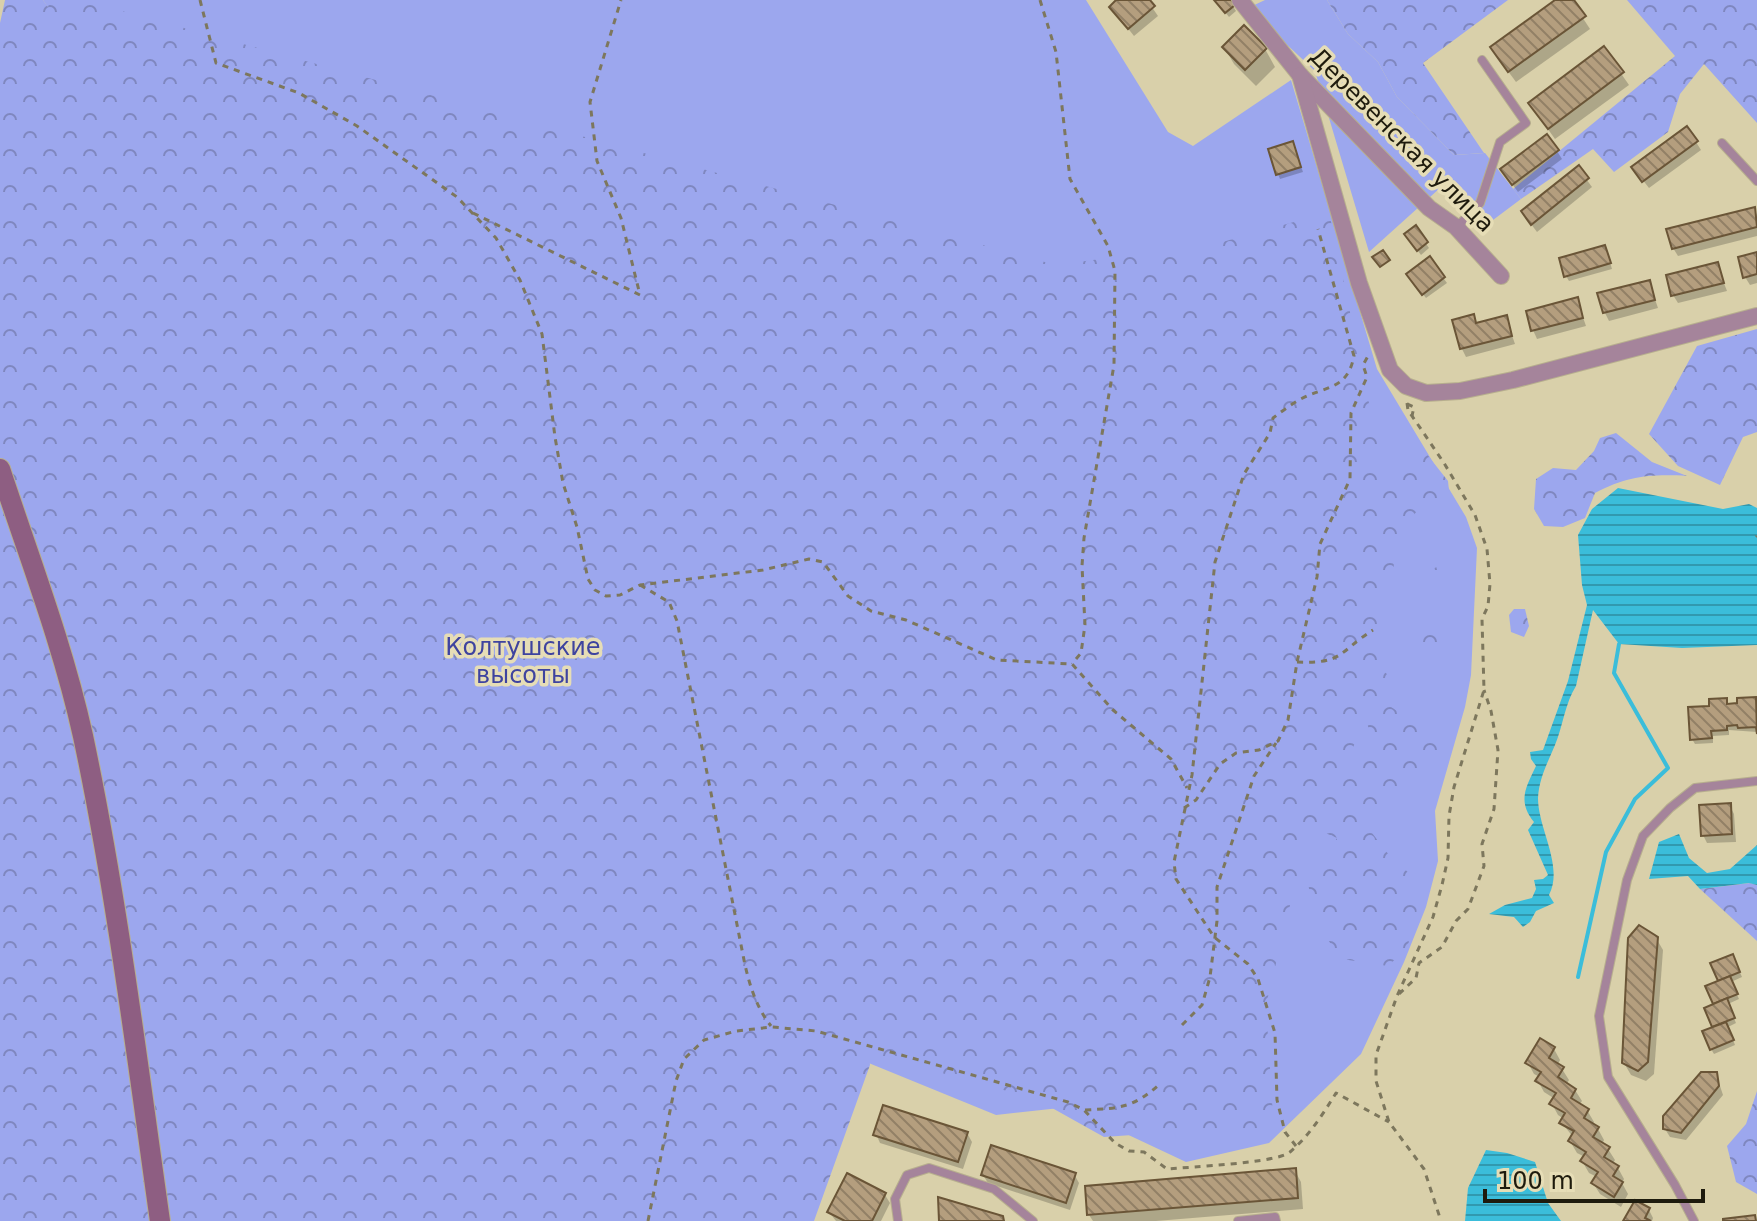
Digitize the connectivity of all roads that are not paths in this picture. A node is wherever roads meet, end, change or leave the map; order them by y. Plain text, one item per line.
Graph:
1 (1240, 0) edge
2 (1482, 60) dead end
3 (1300, 75) junction
4 (1722, 143) dead end
5 (1757, 181) edge
6 (1456, 227) junction
7 (1501, 276) dead end
8 (1757, 316) edge
9 (0, 469) edge
10 (1757, 781) edge
11 (160, 1221) edge
12 (898, 1221) edge
13 (1033, 1221) edge
14 (1238, 1221) edge
15 (1276, 1221) edge
16 (1694, 1221) edge

1 - 3 street, Деревенская улица
2 - 6 lane
3 - 6 street, Деревенская улица
3 - 8 street
4 - 5 lane
6 - 7 street, Деревенская улица
9 - 11 main road
10 - 16 lane
12 - 13 lane
14 - 15 lane

